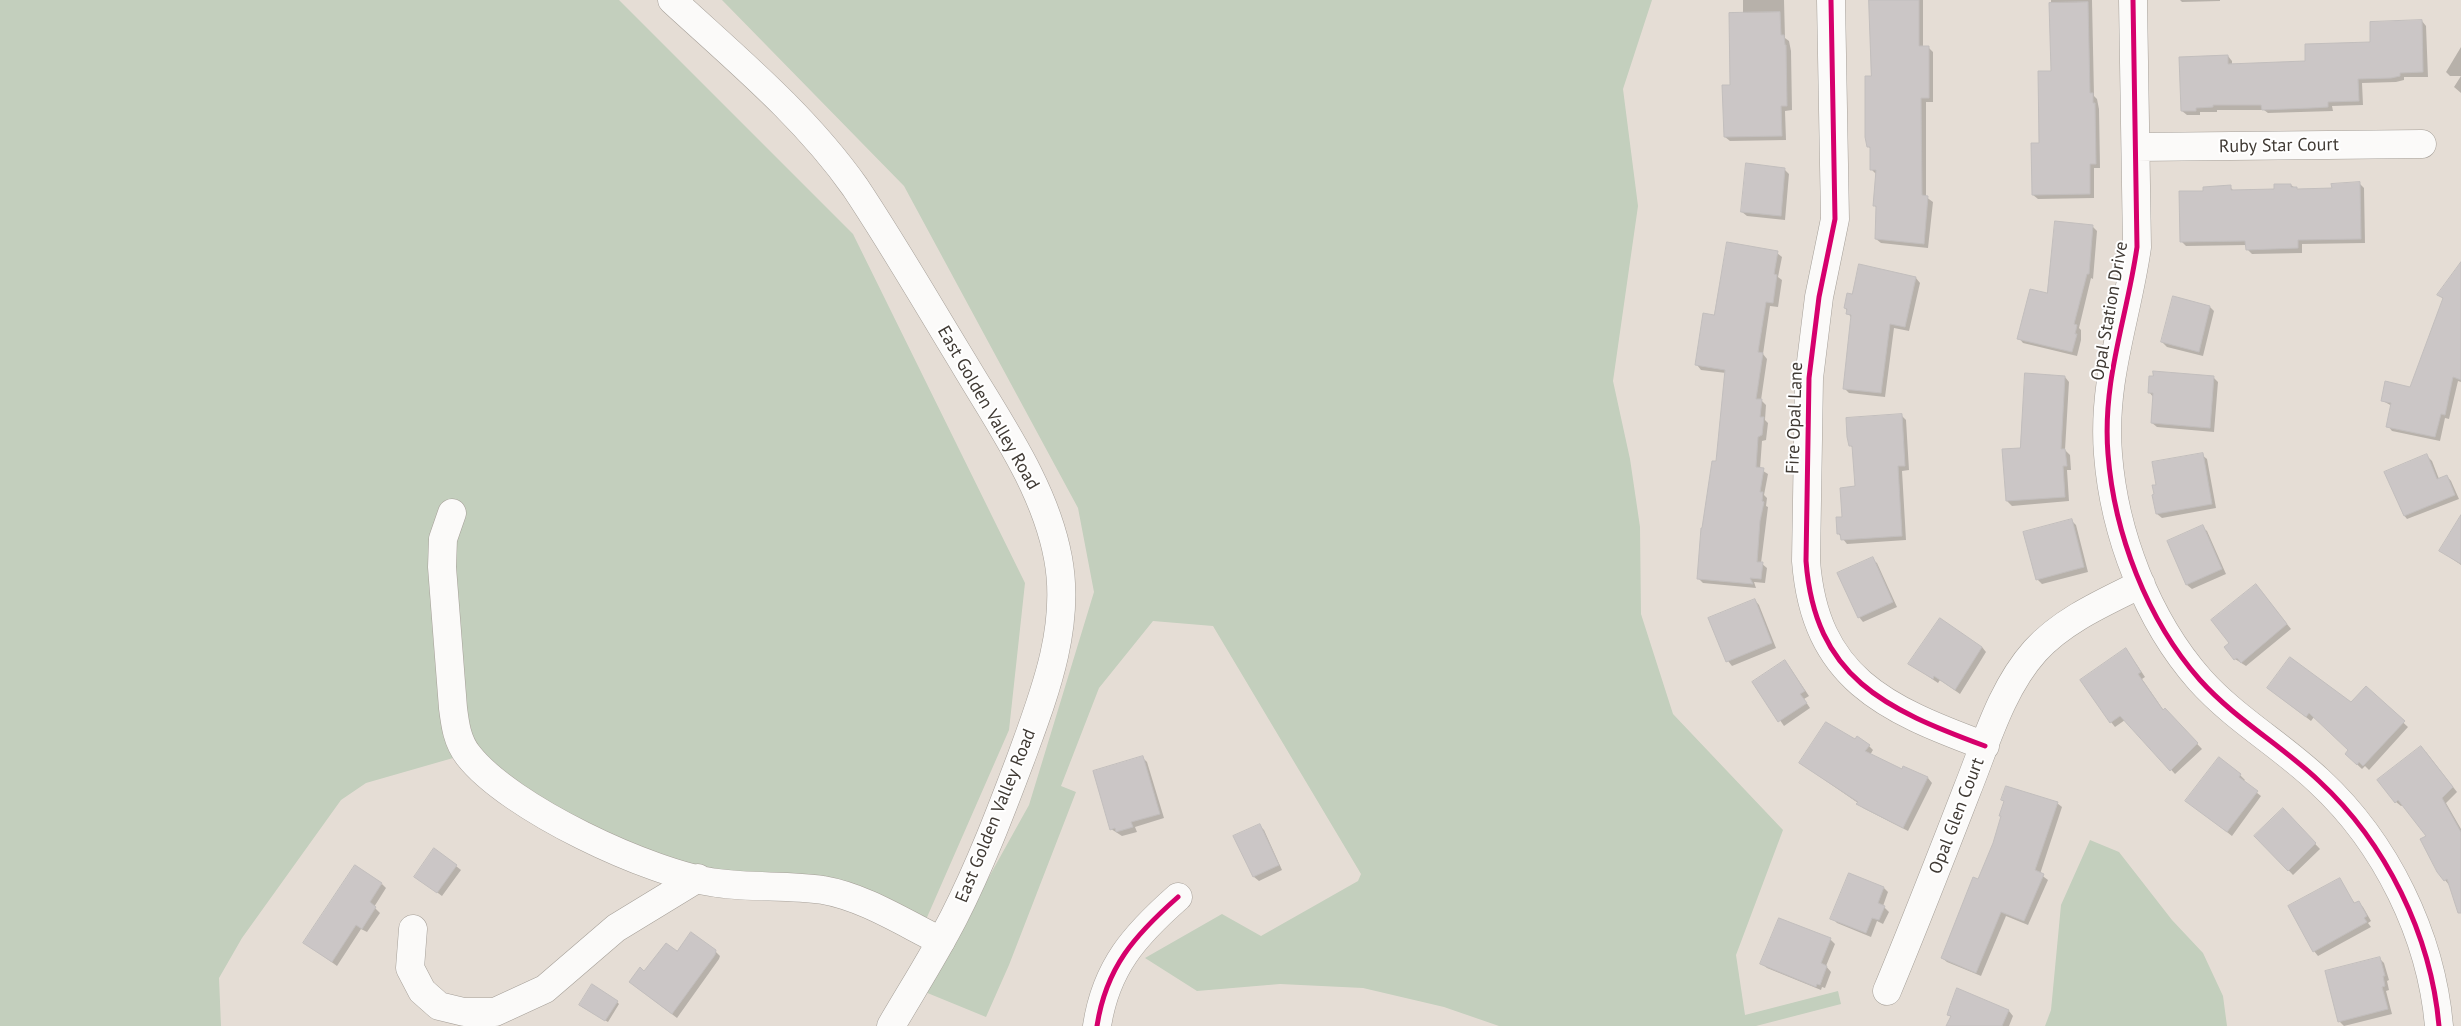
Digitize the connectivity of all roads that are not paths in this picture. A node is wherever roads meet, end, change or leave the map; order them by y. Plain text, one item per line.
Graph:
1 (672, 0) edge
2 (1832, 0) edge
3 (2133, 0) edge
4 (2422, 144) dead end
5 (2136, 147) junction
6 (452, 513) dead end
7 (2141, 584) junction
8 (1984, 746) junction
9 (698, 878) junction
10 (1178, 897) dead end
11 (413, 929) dead end
12 (941, 941) junction
13 (1887, 991) dead end
14 (891, 1026) edge
15 (1097, 1026) edge
16 (2439, 1026) edge

1 - 12 street, East Golden Valley Road
2 - 8 street, Fire Opal Lane
3 - 5 street, Opal Station Drive
4 - 5 street, Ruby Star Court
5 - 7 street, Opal Station Drive
6 - 9 street
7 - 8 street, Opal Glen Court
7 - 16 street, Opal Station Drive
8 - 13 street, Opal Glen Court
9 - 11 street
9 - 12 street
10 - 15 street
12 - 14 street, East Golden Valley Road

